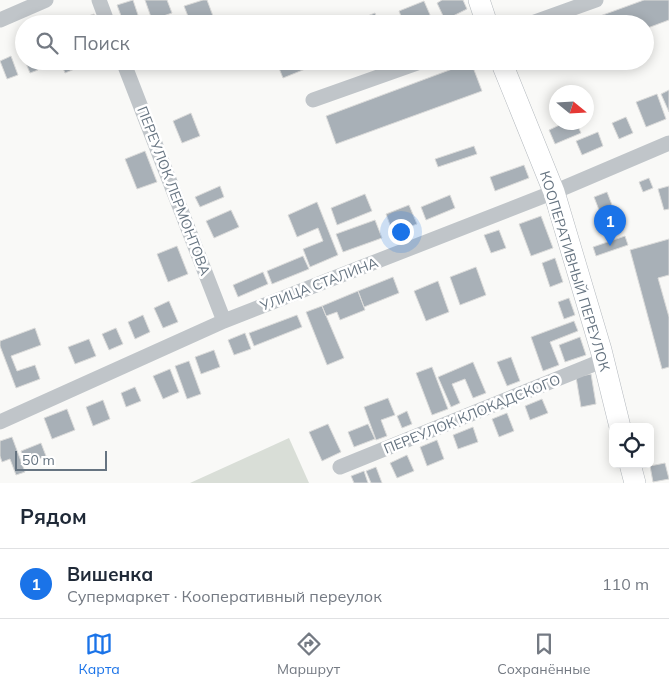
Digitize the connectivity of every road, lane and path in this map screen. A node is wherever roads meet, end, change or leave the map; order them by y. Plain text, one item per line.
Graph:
1 (46, 0) edge
2 (99, 0) edge
3 (479, 0) edge
4 (596, 0) edge
5 (105, 15) edge
6 (484, 15) edge
7 (554, 15) edge
8 (0, 20) edge
9 (126, 70) edge
10 (398, 70) edge
11 (505, 70) edge
12 (313, 100) dead end
13 (669, 142) edge
14 (554, 192) junction
15 (224, 321) junction
16 (604, 360) junction
17 (0, 422) edge
18 (619, 423) edge
19 (340, 467) dead end
20 (631, 468) edge
21 (635, 483) edge

1 - 8 street
2 - 5 street
3 - 6 street
4 - 7 street
9 - 15 street, ПЕРЕУЛОК ЛЕРМОНТОВА
10 - 12 street
11 - 14 street, КООПЕРАТИВНЫЙ ПЕРЕУЛОК
13 - 14 street, УЛИЦА СТАЛИНА
14 - 15 street, УЛИЦА СТАЛИНА
14 - 16 street, КООПЕРАТИВНЫЙ ПЕРЕУЛОК
15 - 17 street, УЛИЦА СТАЛИНА
16 - 18 street, КООПЕРАТИВНЫЙ ПЕРЕУЛОК
16 - 19 street, ПЕРЕУЛОК КЛОКАДСКОГО
20 - 21 street

